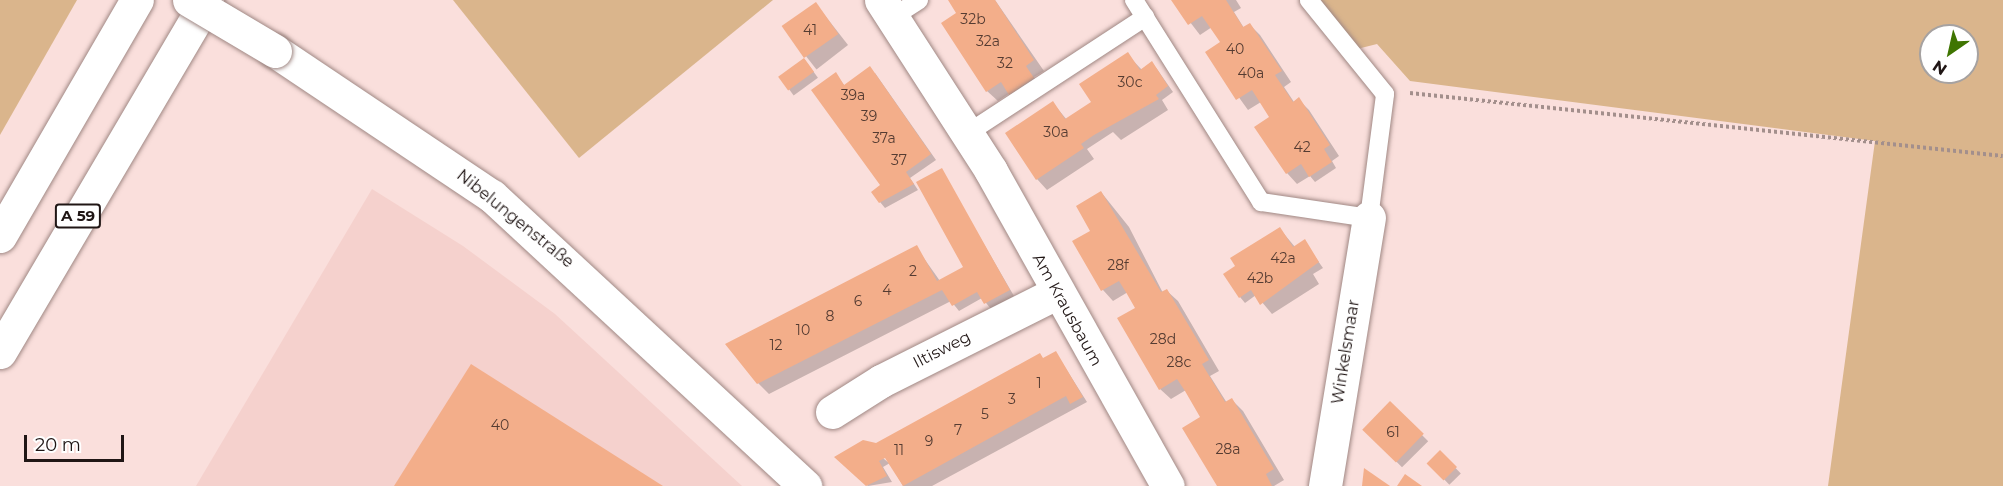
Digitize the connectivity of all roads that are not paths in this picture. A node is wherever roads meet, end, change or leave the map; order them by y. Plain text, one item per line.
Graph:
1 (137, 0) edge
2 (189, 0) edge
3 (207, 0) edge
4 (1134, 0) edge
5 (1309, 0) edge
6 (898, 6) edge
7 (1145, 17) junction
8 (968, 133) junction
9 (1369, 218) junction
10 (0, 236) edge
11 (1056, 293) junction
12 (0, 352) edge
13 (832, 412) dead end
14 (805, 486) edge
15 (1168, 486) edge
16 (1325, 486) edge

1 - 10 main road
2 - 14 main road, Nibelungenstraße, bridge
3 - 12 main road, A 59
4 - 7 lane
5 - 9 lane
6 - 8 main road, Am Krausbaum
7 - 8 lane
7 - 9 lane
8 - 11 main road, Am Krausbaum
9 - 16 main road, Winkelsmaar
11 - 13 main road, Iltisweg
11 - 15 main road, Am Krausbaum

